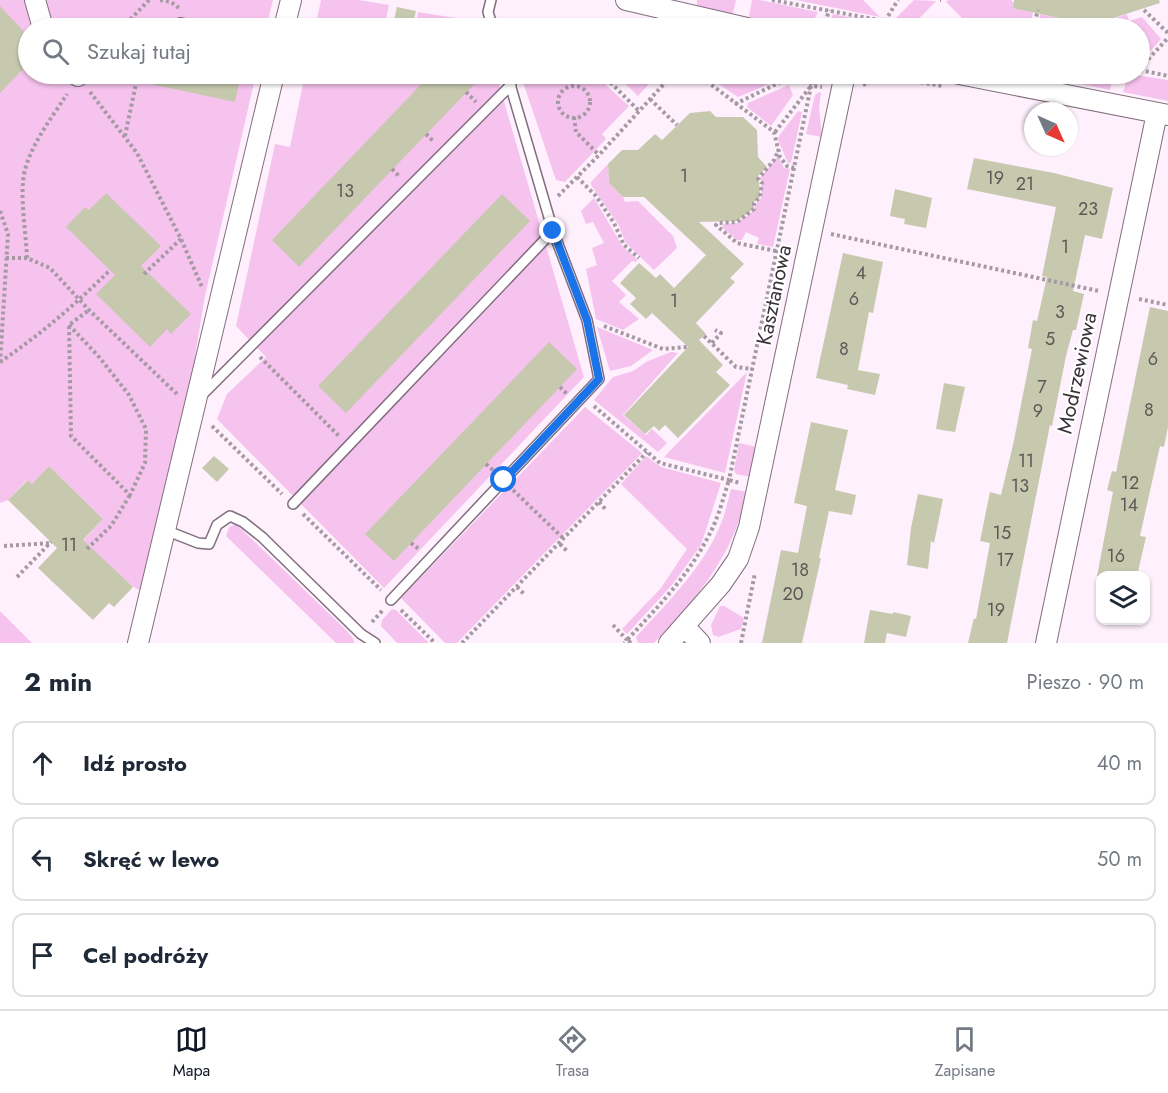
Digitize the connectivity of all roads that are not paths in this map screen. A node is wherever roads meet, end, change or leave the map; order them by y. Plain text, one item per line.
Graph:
1 (35, 0) edge
2 (291, 0) edge
3 (491, 0) edge
4 (626, 0) edge
5 (47, 18) edge
6 (286, 18) edge
7 (490, 18) edge
8 (704, 18) edge
9 (272, 84) edge
10 (844, 84) edge
11 (977, 84) edge
12 (511, 85) joint
13 (1162, 114) edge
14 (553, 231) junction
15 (194, 406) junction
16 (293, 504) road end
17 (165, 530) junction
18 (391, 600) road end
19 (685, 627) junction
20 (138, 643) edge
21 (375, 643) edge
22 (669, 643) edge
23 (700, 643) edge
24 (1046, 643) edge

1 - 5 street
2 - 6 street
3 - 7 lane
4 - 8 street
9 - 15 street
10 - 19 street, Kasztanowa
11 - 13 street
12 - 14 lane
12 - 15 lane
13 - 24 street, Modrzewiowa
14 - 16 lane
14 - 18 lane
15 - 17 street
17 - 20 street
17 - 21 lane
19 - 22 street, Kasztanowa
19 - 23 street

